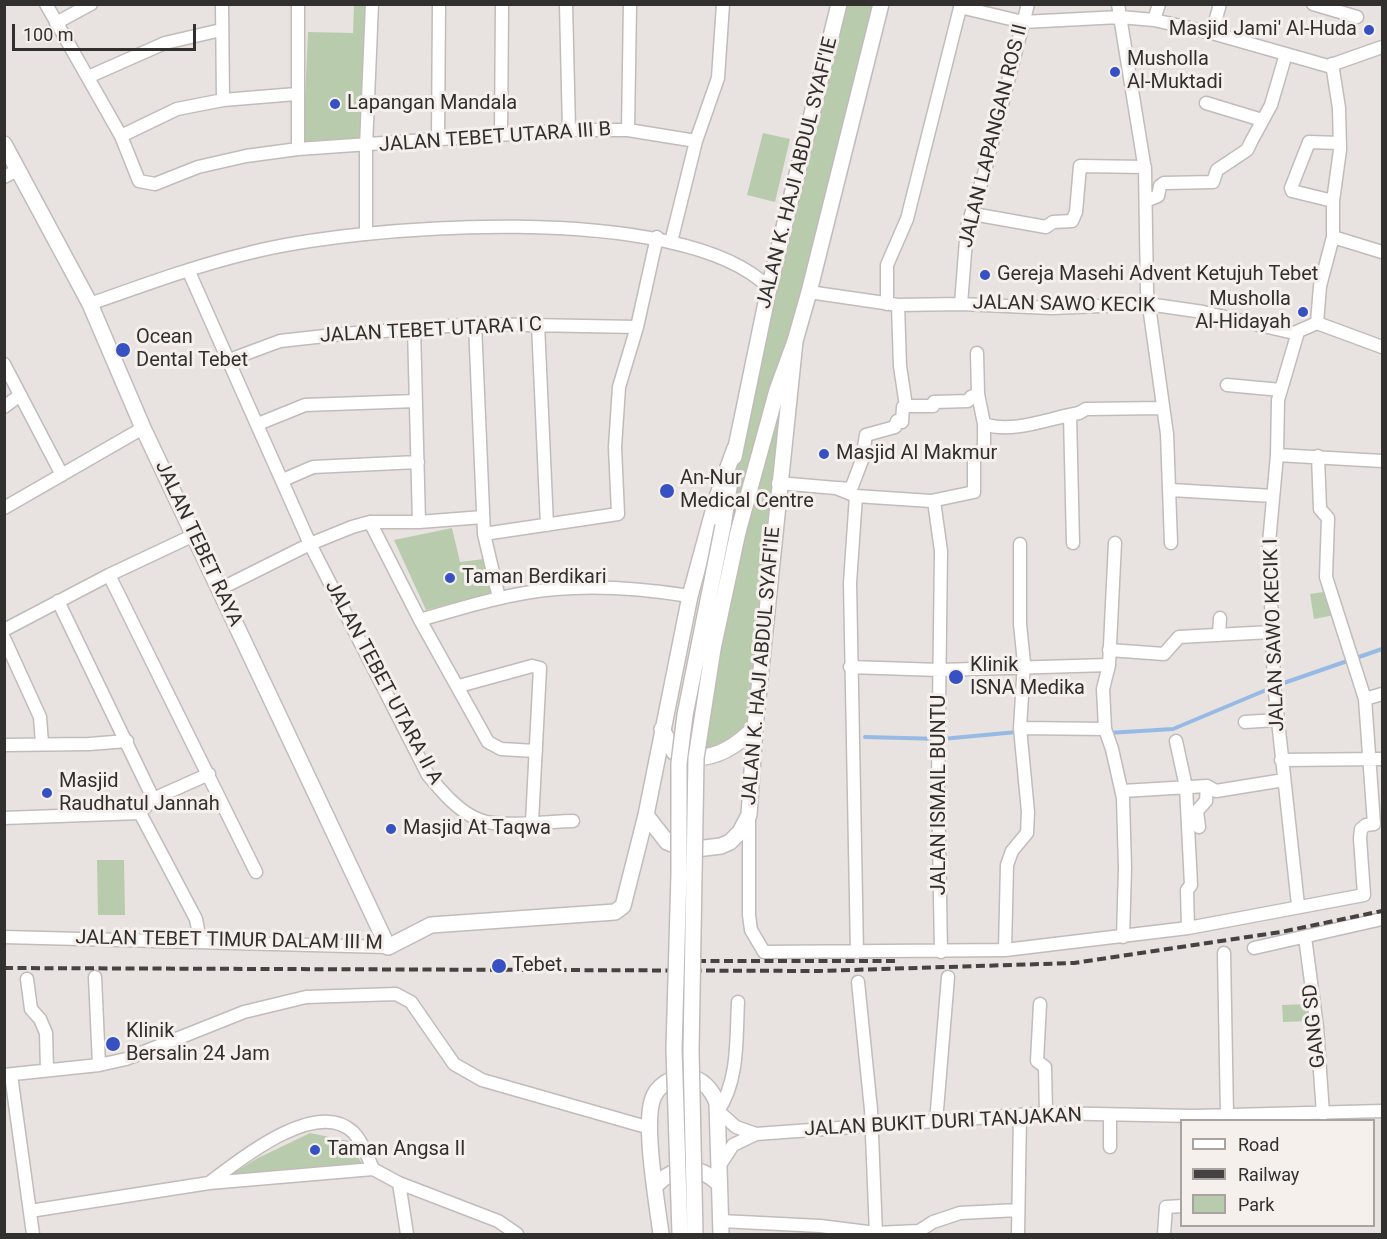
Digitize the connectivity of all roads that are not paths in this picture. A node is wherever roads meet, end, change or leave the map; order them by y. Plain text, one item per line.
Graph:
1 (46, 4) edge
2 (91, 4) edge
3 (222, 4) edge
4 (298, 4) edge
5 (372, 4) edge
6 (439, 4) edge
7 (502, 4) edge
8 (566, 4) edge
9 (630, 4) edge
10 (723, 4) edge
11 (839, 4) edge
12 (881, 4) edge
13 (1028, 4) edge
14 (1158, 4) edge
15 (1220, 4) edge
16 (1312, 4) edge
17 (960, 6) edge
18 (1119, 11) edge
19 (1357, 17) dead end
20 (1154, 20) junction
21 (1023, 22) junction
22 (56, 23) junction
23 (221, 30) junction
24 (1212, 33) junction
25 (1383, 47) edge
26 (1286, 54) junction
27 (1332, 64) junction
28 (88, 77) junction
29 (296, 94) junction
30 (223, 100) junction
31 (1206, 103) dead end
32 (1262, 120) junction
33 (569, 130) junction
34 (628, 130) junction
35 (501, 135) junction
36 (121, 136) junction
37 (438, 140) junction
38 (696, 141) junction
39 (1340, 143) junction
40 (4, 144) edge
41 (366, 147) junction
42 (298, 149) junction
43 (1145, 167) junction
44 (11, 173) edge
45 (1148, 200) junction
46 (1333, 201) junction
47 (973, 214) junction
48 (366, 233) junction
49 (657, 237) junction
50 (1333, 237) junction
51 (671, 242) junction
52 (1383, 252) edge
53 (189, 272) junction
54 (769, 288) junction
55 (809, 292) junction
56 (90, 304) junction
57 (961, 304) junction
58 (1148, 304) junction
59 (892, 305) junction
60 (1317, 323) junction
61 (476, 324) junction
62 (538, 324) junction
63 (637, 327) junction
64 (414, 328) junction
65 (1298, 332) junction
66 (795, 341) junction
67 (1383, 347) edge
68 (977, 353) dead end
69 (229, 360) junction
70 (4, 364) edge
71 (1227, 385) dead end
72 (1281, 390) junction
73 (978, 394) junction
74 (20, 395) junction
75 (416, 401) junction
76 (4, 406) edge
77 (906, 406) junction
78 (1163, 408) junction
79 (1070, 415) junction
80 (258, 424) junction
81 (984, 425) junction
82 (143, 428) junction
83 (735, 448) junction
84 (1277, 455) junction
85 (1318, 456) junction
86 (1383, 461) edge
87 (418, 462) junction
88 (62, 475) junction
89 (283, 480) junction
90 (778, 483) junction
91 (836, 488) junction
92 (1171, 490) junction
93 (856, 496) junction
94 (1273, 496) junction
95 (934, 501) junction
96 (4, 508) edge
97 (483, 517) junction
98 (370, 522) junction
99 (419, 522) junction
100 (548, 525) junction
101 (484, 534) junction
102 (194, 535) junction
103 (1073, 543) dead end
104 (1115, 543) dead end
105 (1172, 543) dead end
106 (310, 544) junction
107 (1020, 544) dead end
108 (109, 575) junction
109 (220, 590) junction
110 (690, 596) junction
111 (499, 598) junction
112 (58, 601) junction
113 (1220, 618) dead end
114 (420, 620) junction
115 (4, 630) edge
116 (1271, 632) junction
117 (1219, 635) junction
118 (4, 638) edge
119 (1109, 650) junction
120 (1108, 665) junction
121 (1024, 667) junction
122 (850, 668) junction
123 (940, 670) junction
124 (459, 686) junction
125 (1383, 694) edge
126 (1365, 699) junction
127 (1277, 720) junction
128 (1245, 722) dead end
129 (755, 727) junction
130 (662, 729) junction
131 (1021, 731) junction
132 (1106, 733) junction
133 (127, 741) junction
134 (1176, 741) dead end
135 (42, 743) junction
136 (4, 745) edge
137 (536, 752) junction
138 (1377, 759) edge
139 (1281, 760) junction
140 (209, 774) junction
141 (1284, 780) junction
142 (1207, 786) junction
143 (1186, 787) junction
144 (1122, 791) junction
145 (153, 799) junction
146 (140, 813) junction
147 (646, 815) junction
148 (749, 815) junction
149 (4, 818) edge
150 (573, 821) dead end
151 (532, 822) junction
152 (1378, 824) edge
153 (1199, 827) dead end
154 (256, 872) dead end
155 (625, 903) joint
156 (1298, 905) dead end
157 (1383, 919) edge
158 (1188, 928) junction
159 (4, 937) edge
160 (1123, 937) junction
161 (1305, 937) junction
162 (200, 940) junction
163 (388, 947) junction
164 (1254, 948) dead end
165 (1005, 950) junction
166 (857, 952) junction
167 (941, 952) junction
168 (1224, 953) dead end
169 (95, 977) dead end
170 (948, 977) dead end
171 (27, 979) dead end
172 (858, 982) dead end
173 (738, 1002) dead end
174 (1040, 1004) dead end
175 (99, 1065) junction
176 (47, 1071) junction
177 (8, 1075) edge
178 (718, 1111) junction
179 (1383, 1111) edge
180 (1046, 1113) junction
181 (1323, 1114) junction
182 (1020, 1115) junction
183 (1110, 1115) junction
184 (1227, 1115) junction
185 (1195, 1118) edge
186 (1251, 1118) edge
187 (936, 1122) junction
188 (872, 1127) junction
189 (650, 1128) junction
190 (756, 1134) junction
191 (1110, 1147) dead end
192 (720, 1165) junction
193 (373, 1168) junction
194 (208, 1183) junction
195 (399, 1183) junction
196 (719, 1184) junction
197 (656, 1186) junction
198 (1180, 1206) edge
199 (1018, 1210) junction
200 (30, 1211) junction
201 (721, 1228) edge
202 (33, 1234) edge
203 (407, 1234) edge
204 (517, 1234) edge
205 (661, 1234) edge
206 (680, 1234) edge
207 (694, 1234) edge
208 (876, 1234) edge
209 (1018, 1234) edge
210 (1164, 1234) edge

1 - 22 street
2 - 22 street
3 - 23 street
4 - 29 street
5 - 41 street
6 - 37 street
7 - 35 street
8 - 33 street
9 - 34 street
10 - 38 street
11 - 54 main road, JALAN K. HAJI ABDUL SYAFI'IE
12 - 55 main road, JALAN K. HAJI ABDUL SYAFI'IE
13 - 21 street, JALAN LAPANGAN ROS II
14 - 20 street
15 - 24 street
16 - 19 street
17 - 21 street
17 - 59 street
18 - 20 street
18 - 21 street
18 - 43 street
20 - 24 street
21 - 47 street, JALAN LAPANGAN ROS II
22 - 28 street
23 - 28 street
23 - 30 street
24 - 26 street
25 - 27 street
26 - 27 street
26 - 32 street
27 - 39 street
28 - 36 street
29 - 30 street
29 - 42 street
30 - 36 street
31 - 32 street
32 - 45 street
33 - 34 street, JALAN TEBET UTARA III B
33 - 35 street, JALAN TEBET UTARA III B
34 - 38 street, JALAN TEBET UTARA III B
35 - 37 street, JALAN TEBET UTARA III B
36 - 42 street, JALAN TEBET UTARA III B
37 - 41 street, JALAN TEBET UTARA III B
38 - 51 street
39 - 46 street
39 - 46 street
40 - 44 main road, JALAN TEBET RAYA
41 - 42 street, JALAN TEBET UTARA III B
41 - 48 street
43 - 45 street
43 - 47 street
44 - 56 main road, JALAN TEBET RAYA
45 - 58 street
46 - 50 street
47 - 57 street, JALAN LAPANGAN ROS II
48 - 49 street
48 - 53 street
49 - 51 street
49 - 63 street
50 - 52 street
50 - 60 street
51 - 54 street
53 - 56 street
53 - 69 street, JALAN TEBET UTARA II A
54 - 83 main road, JALAN K. HAJI ABDUL SYAFI'IE
55 - 59 street, JALAN SAWO KECIK
55 - 66 main road, JALAN K. HAJI ABDUL SYAFI'IE
56 - 82 main road, JALAN TEBET RAYA
57 - 58 street, JALAN SAWO KECIK
57 - 59 street, JALAN SAWO KECIK
58 - 65 street, JALAN SAWO KECIK
58 - 78 street
59 - 77 street
60 - 65 street
60 - 67 street
61 - 62 street, JALAN TEBET UTARA I C
61 - 64 street, JALAN TEBET UTARA I C
61 - 97 street
62 - 63 street, JALAN TEBET UTARA I C
62 - 100 street
63 - 100 street
64 - 69 street, JALAN TEBET UTARA I C
64 - 75 street
65 - 72 street, JALAN SAWO KECIK I
66 - 90 main road, JALAN K. HAJI ABDUL SYAFI'IE
66 - 207 main road, JALAN K. HAJI ABDUL SYAFI'IE, bridge
68 - 73 street
69 - 80 street, JALAN TEBET UTARA II A
70 - 74 street
71 - 72 street
72 - 84 street, JALAN SAWO KECIK I
73 - 77 street
73 - 81 street
74 - 76 street
74 - 88 street
75 - 80 street
75 - 87 street
77 - 91 street
78 - 79 street
78 - 92 street
79 - 81 street
79 - 103 street
80 - 89 street, JALAN TEBET UTARA II A
81 - 95 street
82 - 88 street
82 - 102 main road, JALAN TEBET RAYA
83 - 110 main road, JALAN K. HAJI ABDUL SYAFI'IE
83 - 206 main road, JALAN K. HAJI ABDUL SYAFI'IE, bridge
84 - 85 street
84 - 94 street, JALAN SAWO KECIK I
85 - 86 street
85 - 126 street
87 - 89 street
87 - 99 street
88 - 96 street
89 - 106 street, JALAN TEBET UTARA II A
90 - 91 street
90 - 129 main road, JALAN K. HAJI ABDUL SYAFI'IE
91 - 93 street
92 - 94 street
92 - 105 street
93 - 95 street
93 - 122 street
94 - 116 street, JALAN SAWO KECIK I
95 - 123 street, JALAN ISMAIL BUNTU
97 - 99 street
97 - 101 street
98 - 99 street
98 - 106 street
98 - 114 street
100 - 101 street
101 - 111 street
102 - 108 street
102 - 109 main road, JALAN TEBET RAYA
104 - 119 street
106 - 109 street
106 - 151 street, JALAN TEBET UTARA II A
107 - 121 street
108 - 112 street
108 - 140 street
109 - 163 main road, JALAN TEBET RAYA
110 - 111 street
110 - 130 main road, JALAN K. HAJI ABDUL SYAFI'IE
111 - 114 street
112 - 115 street
112 - 133 street
113 - 117 street
114 - 124 street
116 - 117 street
116 - 127 street, JALAN SAWO KECIK I
117 - 119 street
118 - 135 street
119 - 120 street
120 - 121 street
120 - 132 street
121 - 123 street
121 - 131 street
122 - 123 street
122 - 166 street
123 - 167 street, JALAN ISMAIL BUNTU
124 - 137 street
124 - 137 street
125 - 126 street
126 - 138 street
127 - 128 street
127 - 139 street, JALAN SAWO KECIK I
129 - 130 main road
129 - 148 main road, JALAN K. HAJI ABDUL SYAFI'IE
130 - 147 main road, JALAN K. HAJI ABDUL SYAFI'IE
131 - 132 street
131 - 165 street
132 - 144 street
133 - 135 street
133 - 145 street
134 - 143 street
135 - 136 street
137 - 151 street
138 - 139 street
138 - 152 street
139 - 141 street, JALAN SAWO KECIK I
140 - 145 street
140 - 154 street
141 - 142 street
141 - 156 street, JALAN SAWO KECIK I
142 - 143 street
142 - 153 street
143 - 144 street
143 - 158 street
144 - 160 street
145 - 146 street
146 - 149 street
146 - 162 street
147 - 148 main road, JALAN K. HAJI ABDUL SYAFI'IE
147 - 155 main road, JALAN K. HAJI ABDUL SYAFI'IE
148 - 166 street
150 - 151 street, JALAN TEBET UTARA II A
152 - 158 street
155 - 163 main road, JALAN TEBET TIMUR DALAM III M
157 - 161 street
158 - 160 street
159 - 162 street, JALAN TEBET TIMUR DALAM III M
160 - 165 street
161 - 164 street
161 - 181 street, GANG SD
162 - 163 street, JALAN TEBET TIMUR DALAM III M
165 - 167 street
166 - 167 street
168 - 184 street
169 - 175 street
170 - 187 street
171 - 176 street
172 - 188 street
173 - 178 street
174 - 180 street
175 - 176 street
175 - 189 street
176 - 177 street
177 - 200 street
178 - 189 main road
178 - 190 street, JALAN BUKIT DURI TANJAKAN
178 - 192 main road
179 - 181 street, JALAN BUKIT DURI TANJAKAN
180 - 182 street, JALAN BUKIT DURI TANJAKAN
180 - 183 street, JALAN BUKIT DURI TANJAKAN
181 - 186 street, JALAN BUKIT DURI TANJAKAN
182 - 187 street, JALAN BUKIT DURI TANJAKAN
182 - 199 street
183 - 185 street, JALAN BUKIT DURI TANJAKAN
183 - 191 street
184 - 185 street, JALAN BUKIT DURI TANJAKAN
184 - 186 street, JALAN BUKIT DURI TANJAKAN
187 - 188 street, JALAN BUKIT DURI TANJAKAN
188 - 190 street, JALAN BUKIT DURI TANJAKAN
188 - 208 street
189 - 197 main road
190 - 192 street, JALAN BUKIT DURI TANJAKAN
192 - 196 main road
193 - 194 street
193 - 194 street
193 - 195 street
194 - 200 street
195 - 203 street
195 - 204 street
196 - 197 main road
196 - 201 main road
197 - 205 main road
198 - 210 street
199 - 208 street
199 - 209 street
200 - 202 street
201 - 208 street

